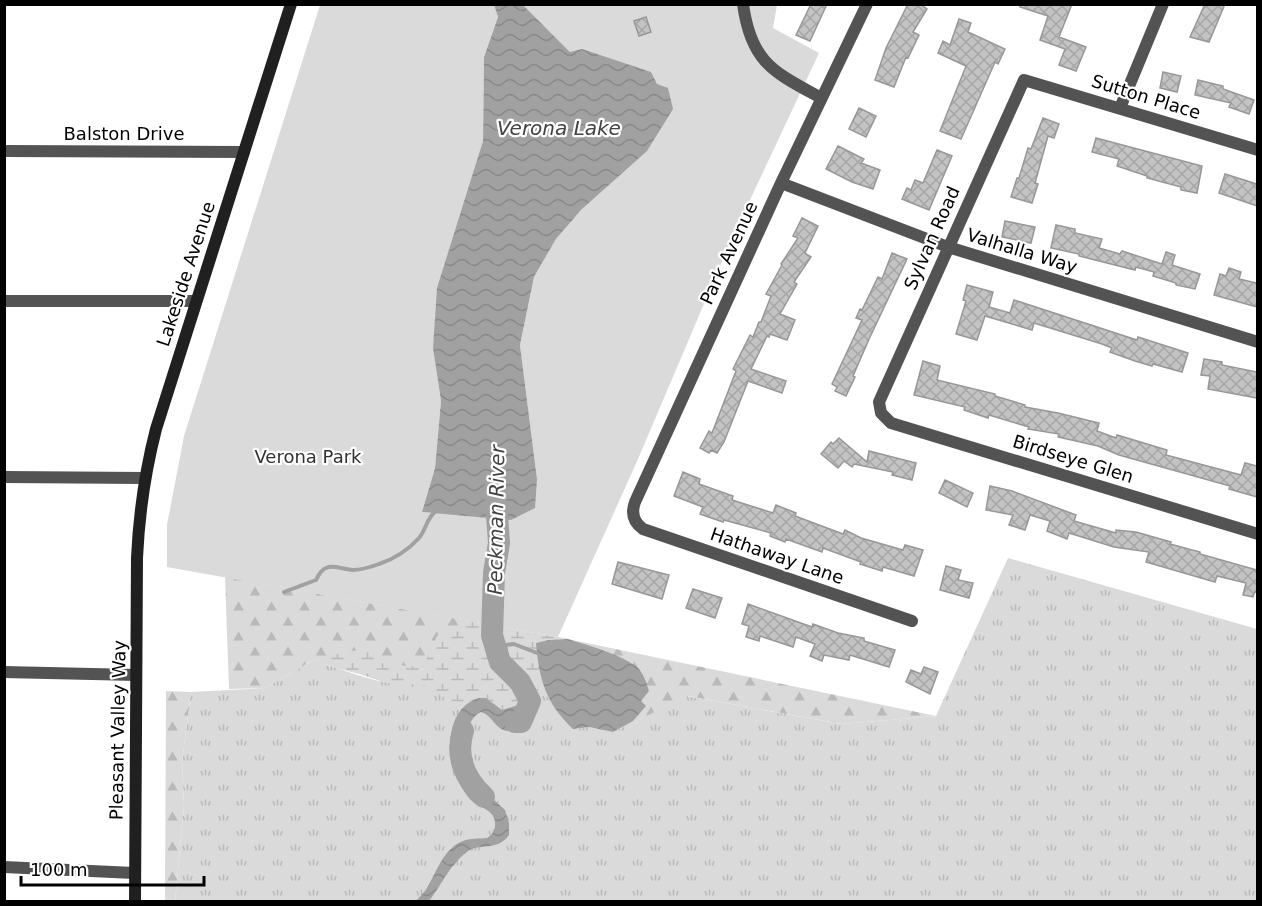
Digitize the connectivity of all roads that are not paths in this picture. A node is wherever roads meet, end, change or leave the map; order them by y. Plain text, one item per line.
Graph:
1 (291, 4) edge
2 (743, 4) edge
3 (867, 4) edge
4 (1163, 4) edge
5 (1024, 80) joint
6 (821, 99) junction
7 (1120, 108) junction
8 (1257, 150) edge
9 (4, 151) edge
10 (244, 152) junction
11 (781, 183) junction
12 (948, 247) junction
13 (4, 301) edge
14 (196, 301) junction
15 (1257, 342) edge
16 (881, 413) joint
17 (4, 477) edge
18 (144, 478) junction
19 (634, 519) joint
20 (1257, 534) edge
21 (137, 558) joint
22 (912, 621) dead end
23 (4, 672) edge
24 (136, 675) junction
25 (4, 867) edge
26 (134, 873) junction
27 (135, 902) edge

1 - 10 main road, Lakeside Avenue
2 - 6 street
3 - 6 street, Park Avenue
4 - 7 street
5 - 7 street, Sutton Place
5 - 12 street, Sylvan Road
6 - 11 street, Park Avenue
7 - 8 street, Sutton Place
9 - 10 street, Balston Drive
10 - 14 main road, Lakeside Avenue
11 - 12 street, Valhalla Way
11 - 19 street, Park Avenue
12 - 15 street, Valhalla Way
12 - 16 street, Sylvan Road
13 - 14 street
14 - 18 main road, Lakeside Avenue
16 - 20 street, Birdseye Glen
17 - 18 street
18 - 21 main road, Lakeside Avenue
19 - 22 street, Hathaway Lane
21 - 24 main road, Pleasant Valley Way
23 - 24 street
24 - 26 main road, Pleasant Valley Way
25 - 26 street
26 - 27 main road, Pleasant Valley Way

